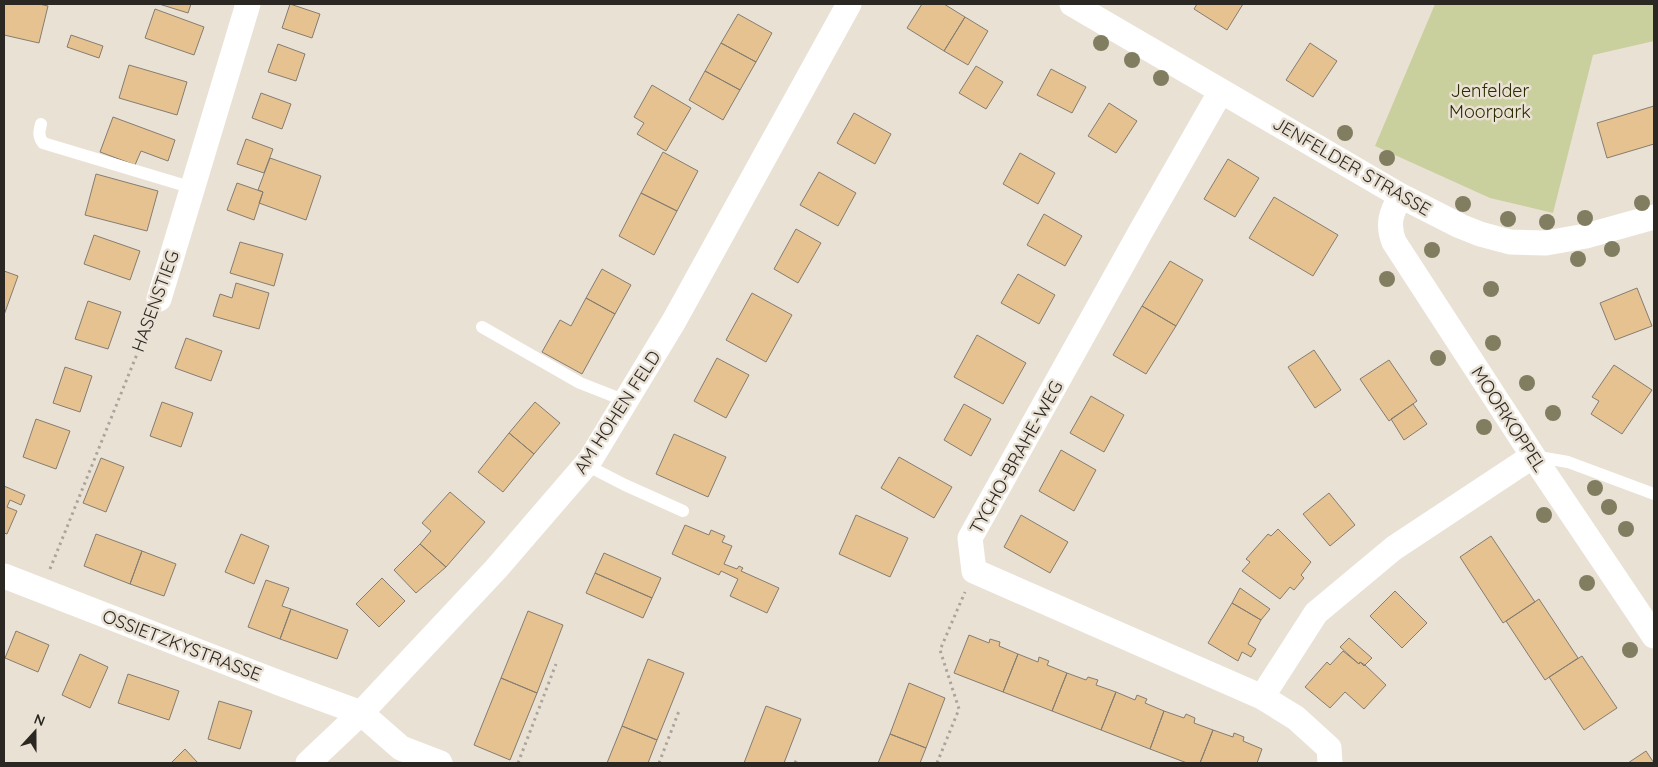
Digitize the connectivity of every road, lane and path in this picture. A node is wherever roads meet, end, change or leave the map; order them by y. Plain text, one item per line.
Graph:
1 (248, 4) edge
2 (849, 4) edge
3 (1072, 4) edge
4 (1221, 91) junction
5 (41, 124) dead end
6 (193, 188) junction
7 (1401, 196) junction
8 (1654, 217) edge
9 (159, 299) joint
10 (482, 327) dead end
11 (626, 401) junction
12 (1533, 456) junction
13 (586, 465) junction
14 (1654, 494) edge
15 (683, 511) dead end
16 (974, 571) junction
17 (4, 576) edge
18 (42, 590) junction
19 (1654, 636) edge
20 (556, 664) dead end
21 (1262, 697) junction
22 (679, 711) dead end
23 (361, 713) junction
24 (308, 763) edge
25 (440, 763) edge
26 (518, 763) edge
27 (659, 763) edge
28 (937, 763) edge
29 (1330, 763) edge

1 - 6 street, HASENSTIEG
2 - 11 street, AM HOHEN FELD
3 - 4 street, JENFELDER STRASSE
4 - 7 street, JENFELDER STRASSE
4 - 16 street, TYCHO-BRAHE-WEG
5 - 6 lane
6 - 9 street, HASENSTIEG
7 - 8 street, JENFELDER STRASSE
7 - 12 street, MOORKOPPEL
9 - 18 path, HASENSTIEG
10 - 11 lane
11 - 13 street, AM HOHEN FELD
12 - 14 lane
12 - 19 street, MOORKOPPEL
12 - 21 street
13 - 15 lane
13 - 23 street, AM HOHEN FELD
16 - 21 street
16 - 28 path
17 - 18 street, OSSIETZKYSTRASSE
18 - 23 street, OSSIETZKYSTRASSE
20 - 26 path
21 - 29 street
22 - 27 path
23 - 24 street, AM HOHEN FELD
23 - 25 street

